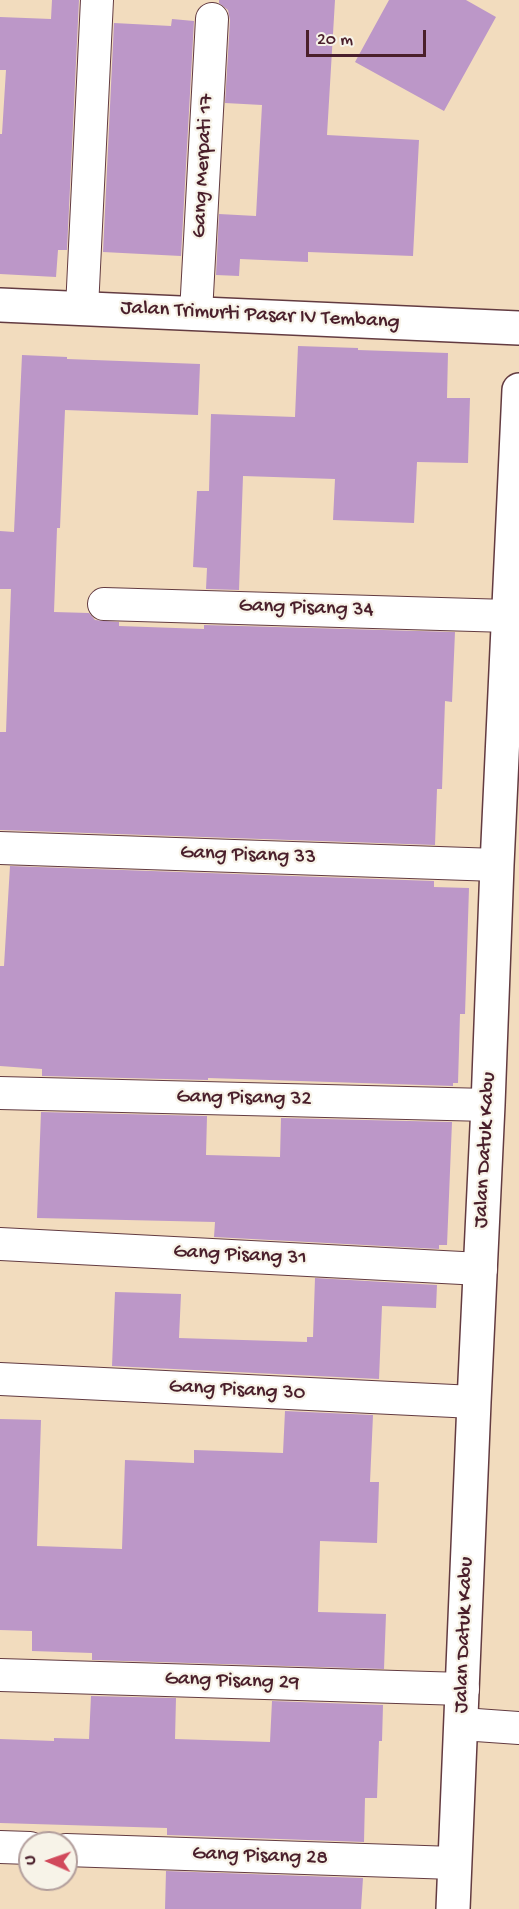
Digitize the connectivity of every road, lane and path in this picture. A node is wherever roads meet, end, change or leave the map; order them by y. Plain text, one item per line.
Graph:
1 (96, 0) edge
2 (212, 20) dead end
3 (0, 305) edge
4 (82, 308) junction
5 (196, 313) junction
6 (519, 328) edge
7 (519, 390) edge
8 (104, 604) dead end
9 (508, 616) junction
10 (0, 848) edge
11 (497, 865) junction
12 (0, 1093) edge
13 (488, 1105) junction
14 (0, 1244) edge
15 (480, 1269) junction
16 (0, 1379) edge
17 (474, 1402) junction
18 (0, 1675) edge
19 (463, 1689) junction
20 (462, 1724) junction
21 (519, 1728) edge
22 (0, 1847) edge
23 (18, 1848) edge
24 (78, 1850) edge
25 (454, 1863) junction
26 (453, 1909) edge

1 - 4 street
2 - 5 street, Gang Merpati 17
3 - 4 street, Jalan Trimurti Pasar IV Tembang
4 - 5 street, Jalan Trimurti Pasar IV Tembang
5 - 6 street, Jalan Trimurti Pasar IV Tembang
7 - 9 street, Jalan Datuk Kabu
8 - 9 street, Gang Pisang 34
9 - 11 street, Jalan Datuk Kabu
10 - 11 street, Gang Pisang 33
11 - 13 street, Jalan Datuk Kabu
12 - 13 street, Gang Pisang 32
13 - 15 street, Jalan Datuk Kabu
14 - 15 street, Gang Pisang 31
15 - 17 street, Jalan Datuk Kabu
16 - 17 street, Gang Pisang 30
17 - 19 street, Jalan Datuk Kabu
18 - 19 street, Gang Pisang 29
19 - 20 street, Jalan Datuk Kabu
20 - 21 street
20 - 25 street, Jalan Datuk Kabu
22 - 23 street
24 - 25 street, Gang Pisang 28
25 - 26 street, Jalan Datuk Kabu

